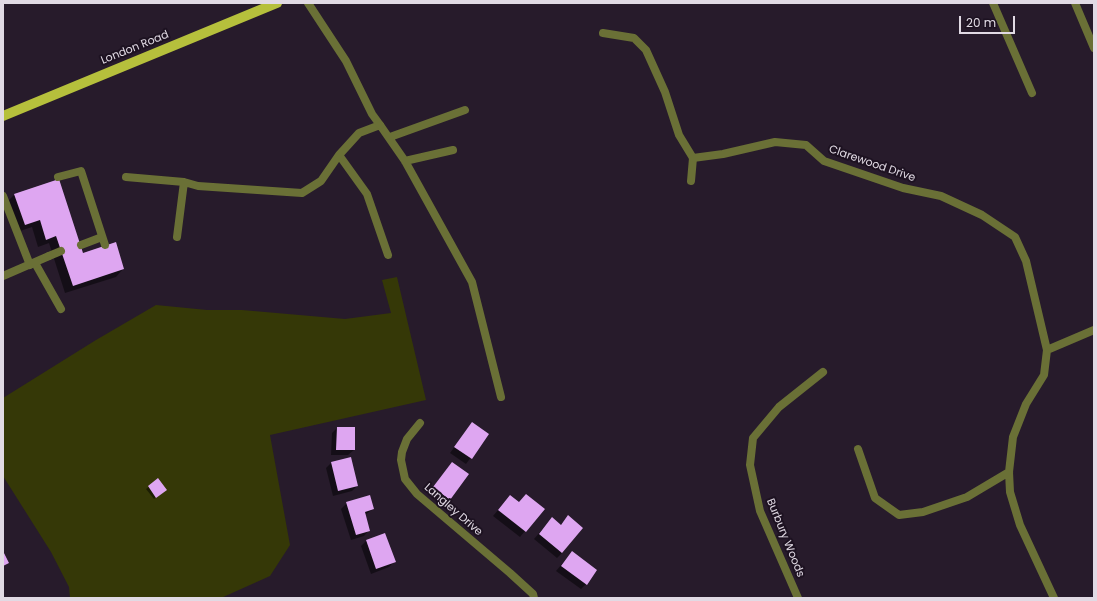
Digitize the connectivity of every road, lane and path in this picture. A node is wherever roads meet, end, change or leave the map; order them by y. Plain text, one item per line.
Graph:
1 (308, 3) edge
2 (993, 3) edge
3 (1075, 3) edge
4 (272, 4) edge
5 (604, 33) dead end
6 (1094, 48) edge
7 (1032, 93) dead end
8 (465, 110) dead end
9 (3, 116) edge
10 (380, 125) junction
11 (390, 137) junction
12 (453, 150) dead end
13 (339, 155) junction
14 (693, 158) junction
15 (405, 161) junction
16 (126, 176) dead end
17 (58, 177) dead end
18 (692, 180) dead end
19 (184, 182) junction
20 (3, 196) edge
21 (178, 237) dead end
22 (81, 245) dead end
23 (61, 251) dead end
24 (388, 255) dead end
25 (33, 264) junction
26 (3, 276) edge
27 (61, 309) dead end
28 (1094, 330) edge
29 (1047, 350) junction
30 (823, 372) dead end
31 (501, 397) dead end
32 (420, 423) dead end
33 (858, 449) dead end
34 (1010, 472) junction
35 (534, 598) edge
36 (798, 598) edge
37 (1054, 598) edge

1 - 10 street
2 - 7 street
3 - 6 street
4 - 9 main road, London Road
5 - 14 street
8 - 11 street
10 - 11 street
10 - 13 street
11 - 15 street
12 - 15 street
13 - 19 street
13 - 24 street
14 - 18 street
14 - 29 street, Clarewood Drive
15 - 31 street
16 - 19 street
17 - 22 street
19 - 21 street
20 - 25 street
23 - 25 street
25 - 26 street
25 - 27 street
28 - 29 street
29 - 34 street, Clarewood Drive
30 - 36 street, Burbury Woods
32 - 35 street, Langley Drive
33 - 34 street
34 - 37 street, Clarewood Drive

